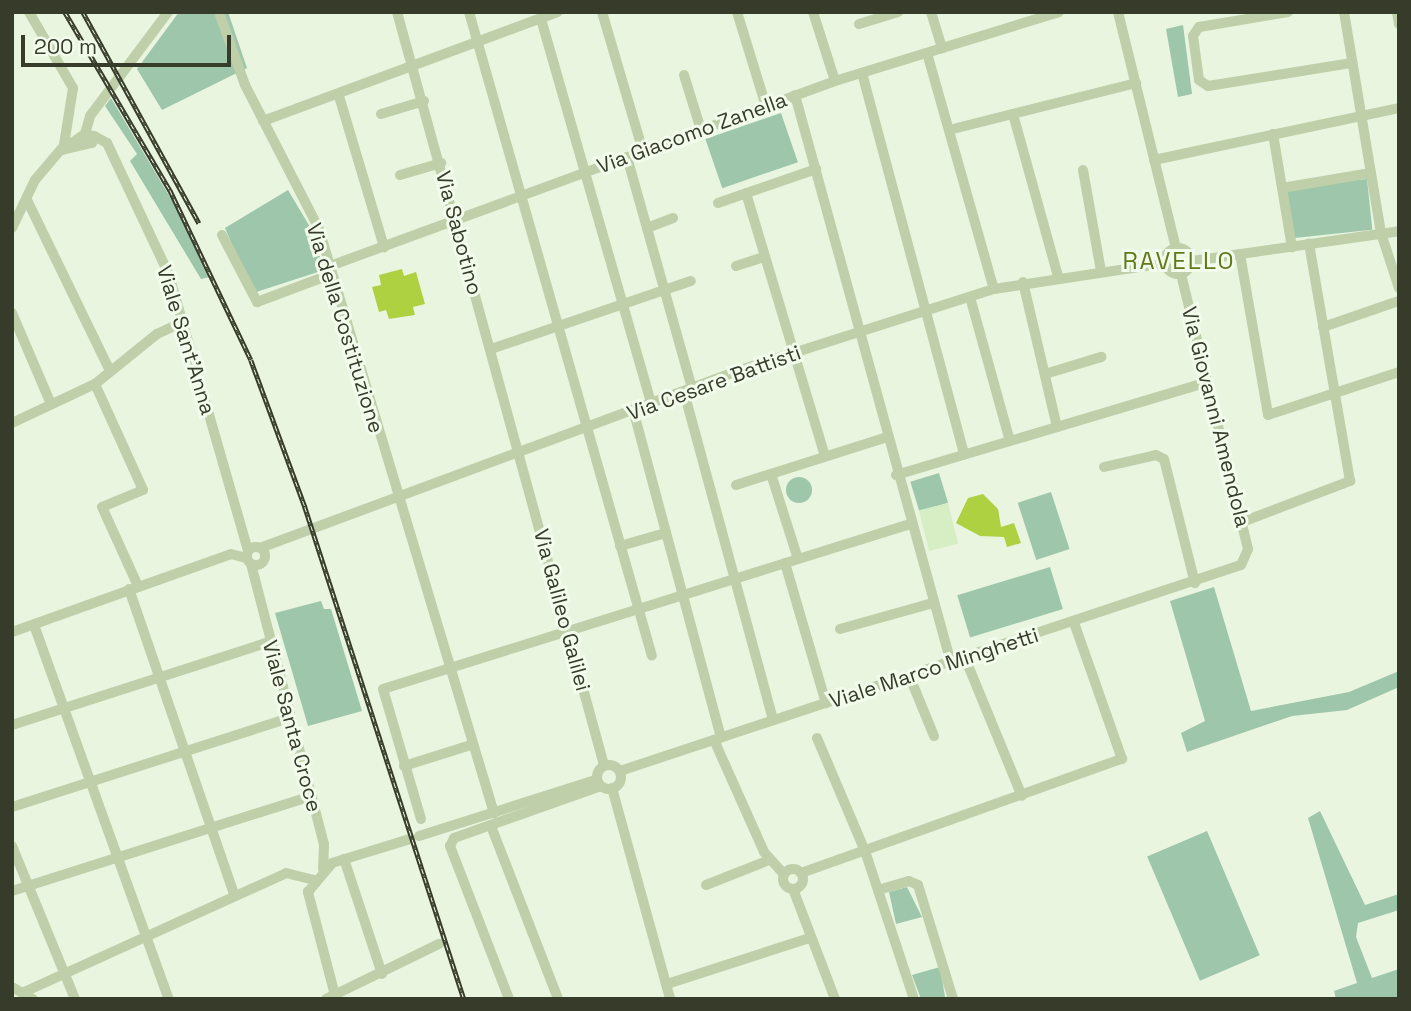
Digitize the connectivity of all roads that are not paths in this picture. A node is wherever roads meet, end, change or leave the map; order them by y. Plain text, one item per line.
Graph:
1 (29, 12) edge
2 (168, 12) edge
3 (219, 12) edge
4 (397, 12) edge
5 (469, 12) edge
6 (558, 12) edge
7 (602, 12) edge
8 (737, 12) edge
9 (813, 12) edge
10 (898, 12) edge
11 (931, 12) edge
12 (1059, 12) edge
13 (1118, 12) edge
14 (1288, 12) edge
15 (1344, 12) edge
16 (1397, 12) edge
17 (541, 19) junction
18 (859, 24) dead end
19 (1399, 24) edge
20 (478, 46) junction
21 (942, 48) junction
22 (927, 52) junction
23 (1352, 63) junction
24 (415, 69) junction
25 (862, 73) junction
26 (684, 75) dead end
27 (835, 81) junction
28 (1136, 83) junction
29 (796, 95) junction
30 (338, 96) junction
31 (424, 101) junction
32 (766, 106) junction
33 (1399, 108) edge
34 (381, 114) dead end
35 (1013, 114) junction
36 (1361, 116) junction
37 (263, 121) junction
38 (701, 130) junction
39 (949, 130) junction
40 (1273, 134) junction
41 (91, 137) junction
42 (63, 148) junction
43 (643, 151) junction
44 (627, 157) junction
45 (1154, 160) junction
46 (441, 163) junction
47 (816, 169) junction
48 (1083, 170) dead end
49 (585, 172) junction
50 (1371, 173) junction
51 (400, 175) dead end
52 (1282, 188) junction
53 (746, 193) junction
54 (521, 196) junction
55 (27, 200) junction
56 (718, 203) dead end
57 (673, 218) dead end
58 (455, 220) junction
59 (12, 228) edge
60 (647, 228) junction
61 (1399, 231) edge
62 (1381, 233) junction
63 (222, 235) dead end
64 (1309, 244) junction
65 (384, 247) junction
66 (1292, 247) junction
67 (1176, 248) junction
68 (1240, 254) junction
69 (764, 257) junction
70 (1192, 261) junction
71 (1166, 263) junction
72 (736, 266) dead end
73 (331, 270) junction
74 (1101, 271) junction
75 (1181, 274) junction
76 (1058, 276) junction
77 (691, 281) dead end
78 (1023, 282) junction
79 (1399, 288) edge
80 (994, 289) junction
81 (664, 290) junction
82 (970, 297) junction
83 (1399, 301) edge
84 (623, 303) junction
85 (928, 311) junction
86 (12, 313) edge
87 (185, 321) junction
88 (558, 325) junction
89 (1323, 327) junction
90 (861, 332) junction
91 (491, 349) junction
92 (793, 353) junction
93 (1101, 357) dead end
94 (110, 371) junction
95 (1399, 372) edge
96 (1045, 374) junction
97 (1207, 382) junction
98 (95, 384) junction
99 (688, 391) junction
100 (1335, 393) junction
101 (51, 404) junction
102 (652, 405) junction
103 (634, 413) junction
104 (12, 423) edge
105 (1057, 427) junction
106 (588, 431) junction
107 (887, 437) junction
108 (1010, 441) junction
109 (520, 454) junction
110 (964, 455) junction
111 (825, 456) junction
112 (1104, 467) dead end
113 (771, 474) junction
114 (896, 475) junction
115 (736, 485) dead end
116 (395, 494) junction
117 (1242, 522) junction
118 (910, 524) junction
119 (666, 533) junction
120 (620, 546) junction
121 (256, 555) junction
122 (798, 559) junction
123 (1245, 560) joint
124 (785, 564) junction
125 (735, 579) junction
126 (1195, 583) junction
127 (134, 588) junction
128 (683, 595) junction
129 (933, 603) junction
130 (639, 609) junction
131 (1074, 623) junction
132 (34, 625) junction
133 (840, 629) dead end
134 (568, 631) junction
135 (12, 632) edge
136 (269, 642) junction
137 (652, 656) dead end
138 (965, 658) junction
139 (951, 663) junction
140 (446, 670) junction
141 (909, 675) junction
142 (160, 676) junction
143 (826, 703) junction
144 (63, 708) junction
145 (290, 718) junction
146 (773, 720) junction
147 (12, 724) edge
148 (934, 736) dead end
149 (817, 738) dead end
150 (718, 739) junction
151 (471, 745) junction
152 (186, 751) junction
153 (604, 765) junction
154 (404, 766) junction
155 (620, 771) junction
156 (90, 782) junction
157 (599, 783) junction
158 (612, 789) junction
159 (312, 796) junction
160 (1022, 796) junction
161 (12, 807) edge
162 (494, 813) junction
163 (421, 819) dead end
164 (211, 826) junction
165 (491, 826) junction
166 (12, 846) edge
167 (864, 851) junction
168 (117, 857) junction
169 (344, 859) junction
170 (769, 860) junction
171 (323, 869) junction
172 (801, 873) junction
173 (784, 874) junction
174 (314, 880) junction
175 (29, 884) junction
176 (706, 886) dead end
177 (793, 889) junction
178 (878, 890) junction
179 (12, 891) edge
180 (235, 896) junction
181 (144, 935) junction
182 (809, 939) junction
183 (439, 944) dead end
184 (63, 970) junction
185 (382, 974) junction
186 (667, 984) junction
187 (17, 990) edge
188 (332, 997) edge
189 (33, 999) edge
190 (75, 999) edge
191 (169, 999) edge
192 (509, 999) edge
193 (558, 999) edge
194 (670, 999) edge
195 (835, 999) edge
196 (914, 999) edge
197 (953, 999) edge

1 - 42 street
2 - 41 street
3 - 37 street, Via della Costituzione
4 - 24 street, Via Sabotino
5 - 20 street
6 - 17 street
7 - 43 street
8 - 32 street
9 - 27 street
10 - 18 street
11 - 21 street
12 - 21 street, Via Giacomo Zanella
13 - 28 street
14 - 23 street
15 - 23 street
16 - 19 street
17 - 20 street
17 - 49 street
20 - 24 street
20 - 54 street
21 - 22 street, Via Giacomo Zanella
22 - 25 street, Via Giacomo Zanella
22 - 39 street
23 - 36 street
24 - 30 street
24 - 31 street, Via Sabotino
25 - 27 street, Via Giacomo Zanella
25 - 85 street
26 - 38 street
27 - 29 street, Via Giacomo Zanella
28 - 35 street
28 - 45 street
29 - 32 street, Via Giacomo Zanella
29 - 47 street
30 - 37 street
30 - 65 street
31 - 34 street
31 - 46 street, Via Sabotino
32 - 38 street, Via Giacomo Zanella
33 - 36 street
35 - 39 street
35 - 76 street
36 - 40 street
36 - 50 street
37 - 73 street, Via della Costituzione
38 - 43 street, Via Giacomo Zanella
39 - 80 street
40 - 45 street
40 - 52 street
41 - 42 street
41 - 87 street, Viale Sant'Anna
42 - 55 street
43 - 44 street, Via Giacomo Zanella
44 - 49 street, Via Giacomo Zanella
44 - 60 street
45 - 67 street
46 - 51 street
46 - 58 street, Via Sabotino
47 - 53 street
47 - 90 street
48 - 74 street
49 - 54 street, Via Giacomo Zanella
49 - 84 street
50 - 52 street
50 - 62 street
52 - 66 street
53 - 56 street
53 - 69 street
54 - 58 street, Via Giacomo Zanella
54 - 88 street
55 - 59 street
55 - 94 street
57 - 60 street
58 - 65 street, Via Giacomo Zanella
58 - 91 street, Via Sabotino
60 - 81 street
61 - 62 street
62 - 64 street
62 - 79 street
63 - 73 street, Via Giacomo Zanella
64 - 66 street
64 - 89 street
65 - 73 street, Via Giacomo Zanella
66 - 68 street
67 - 70 street
67 - 71 street
68 - 70 street
68 - 100 street
69 - 72 street
69 - 92 street
70 - 75 street
71 - 74 street, Via Cesare Battisti
71 - 75 street
73 - 116 street, Via della Costituzione
74 - 76 street, Via Cesare Battisti
75 - 97 street, Via Giovanni Amendola
76 - 78 street, Via Cesare Battisti
77 - 81 street
78 - 80 street, Via Cesare Battisti
78 - 96 street
80 - 82 street, Via Cesare Battisti
81 - 84 street
81 - 99 street
82 - 85 street, Via Cesare Battisti
82 - 108 street
83 - 89 street
84 - 88 street
84 - 102 street
85 - 90 street, Via Cesare Battisti
85 - 110 street
86 - 101 street
87 - 94 street
87 - 121 street, Viale Sant'Anna
88 - 91 street
88 - 106 street
89 - 100 street
90 - 92 street, Via Cesare Battisti
90 - 107 street
91 - 109 street, Via Sabotino
92 - 99 street, Via Cesare Battisti
92 - 111 street
93 - 96 street
94 - 98 street
95 - 100 street
96 - 105 street
97 - 105 street
97 - 117 street, Via Giovanni Amendola
98 - 101 street
98 - 127 street
99 - 102 street, Via Cesare Battisti
99 - 125 street
100 - 117 street
101 - 104 street
102 - 103 street, Via Cesare Battisti
103 - 106 street, Via Cesare Battisti
103 - 119 street
105 - 108 street
106 - 109 street, Via Cesare Battisti
106 - 120 street
107 - 111 street
107 - 114 street
108 - 110 street
109 - 116 street, Via Cesare Battisti
109 - 134 street, Via Galileo Galilei
110 - 114 street
111 - 113 street
112 - 126 street
113 - 115 street
113 - 122 street
114 - 118 street
116 - 121 street, Via Cesare Battisti
116 - 140 street, Via della Costituzione
117 - 123 street, Via Giovanni Amendola
118 - 122 street
118 - 129 street
119 - 120 street
119 - 128 street
120 - 130 street
121 - 127 street, Via Cesare Battisti
121 - 136 street, Viale Santa Croce
122 - 124 street
123 - 126 street, Viale Marco Minghetti
124 - 125 street
124 - 143 street
125 - 128 street
125 - 146 street
126 - 131 street, Viale Marco Minghetti
127 - 132 street, Via Cesare Battisti
127 - 142 street
128 - 130 street
128 - 150 street
129 - 133 street
129 - 139 street
130 - 134 street
130 - 137 street
131 - 138 street, Viale Marco Minghetti
131 - 160 street
132 - 135 street, Via Cesare Battisti
132 - 144 street
134 - 140 street
134 - 153 street, Via Galileo Galilei
136 - 142 street
136 - 145 street, Viale Santa Croce
138 - 139 street, Viale Marco Minghetti
138 - 160 street
139 - 141 street, Viale Marco Minghetti
140 - 151 street, Via della Costituzione
140 - 154 street
141 - 143 street, Viale Marco Minghetti
141 - 148 street
142 - 144 street
142 - 152 street
143 - 146 street, Viale Marco Minghetti
144 - 147 street
144 - 156 street
145 - 152 street
145 - 159 street, Viale Santa Croce
146 - 150 street, Viale Marco Minghetti
149 - 167 street
150 - 155 street, Viale Marco Minghetti
150 - 170 street
151 - 154 street
151 - 162 street, Via della Costituzione
152 - 156 street
152 - 164 street
153 - 155 street
153 - 157 street
154 - 163 street
155 - 158 street
156 - 161 street
156 - 168 street
157 - 158 street
157 - 162 street
157 - 165 street
158 - 186 street
159 - 164 street
159 - 171 street, Viale Santa Croce
160 - 167 street
162 - 169 street
164 - 168 street
164 - 180 street
165 - 192 street
165 - 193 street
166 - 175 street
167 - 172 street
167 - 178 street
168 - 175 street
168 - 181 street
169 - 171 street
169 - 185 street
170 - 173 street
170 - 176 street
171 - 174 street
172 - 173 street
172 - 177 street
173 - 177 street
174 - 180 street
174 - 188 street
175 - 179 street
175 - 184 street
177 - 182 street
178 - 196 street
178 - 197 street
180 - 181 street
181 - 184 street
181 - 191 street
182 - 186 street
182 - 195 street
183 - 185 street
184 - 187 street
184 - 190 street
185 - 188 street
186 - 194 street
187 - 189 street

